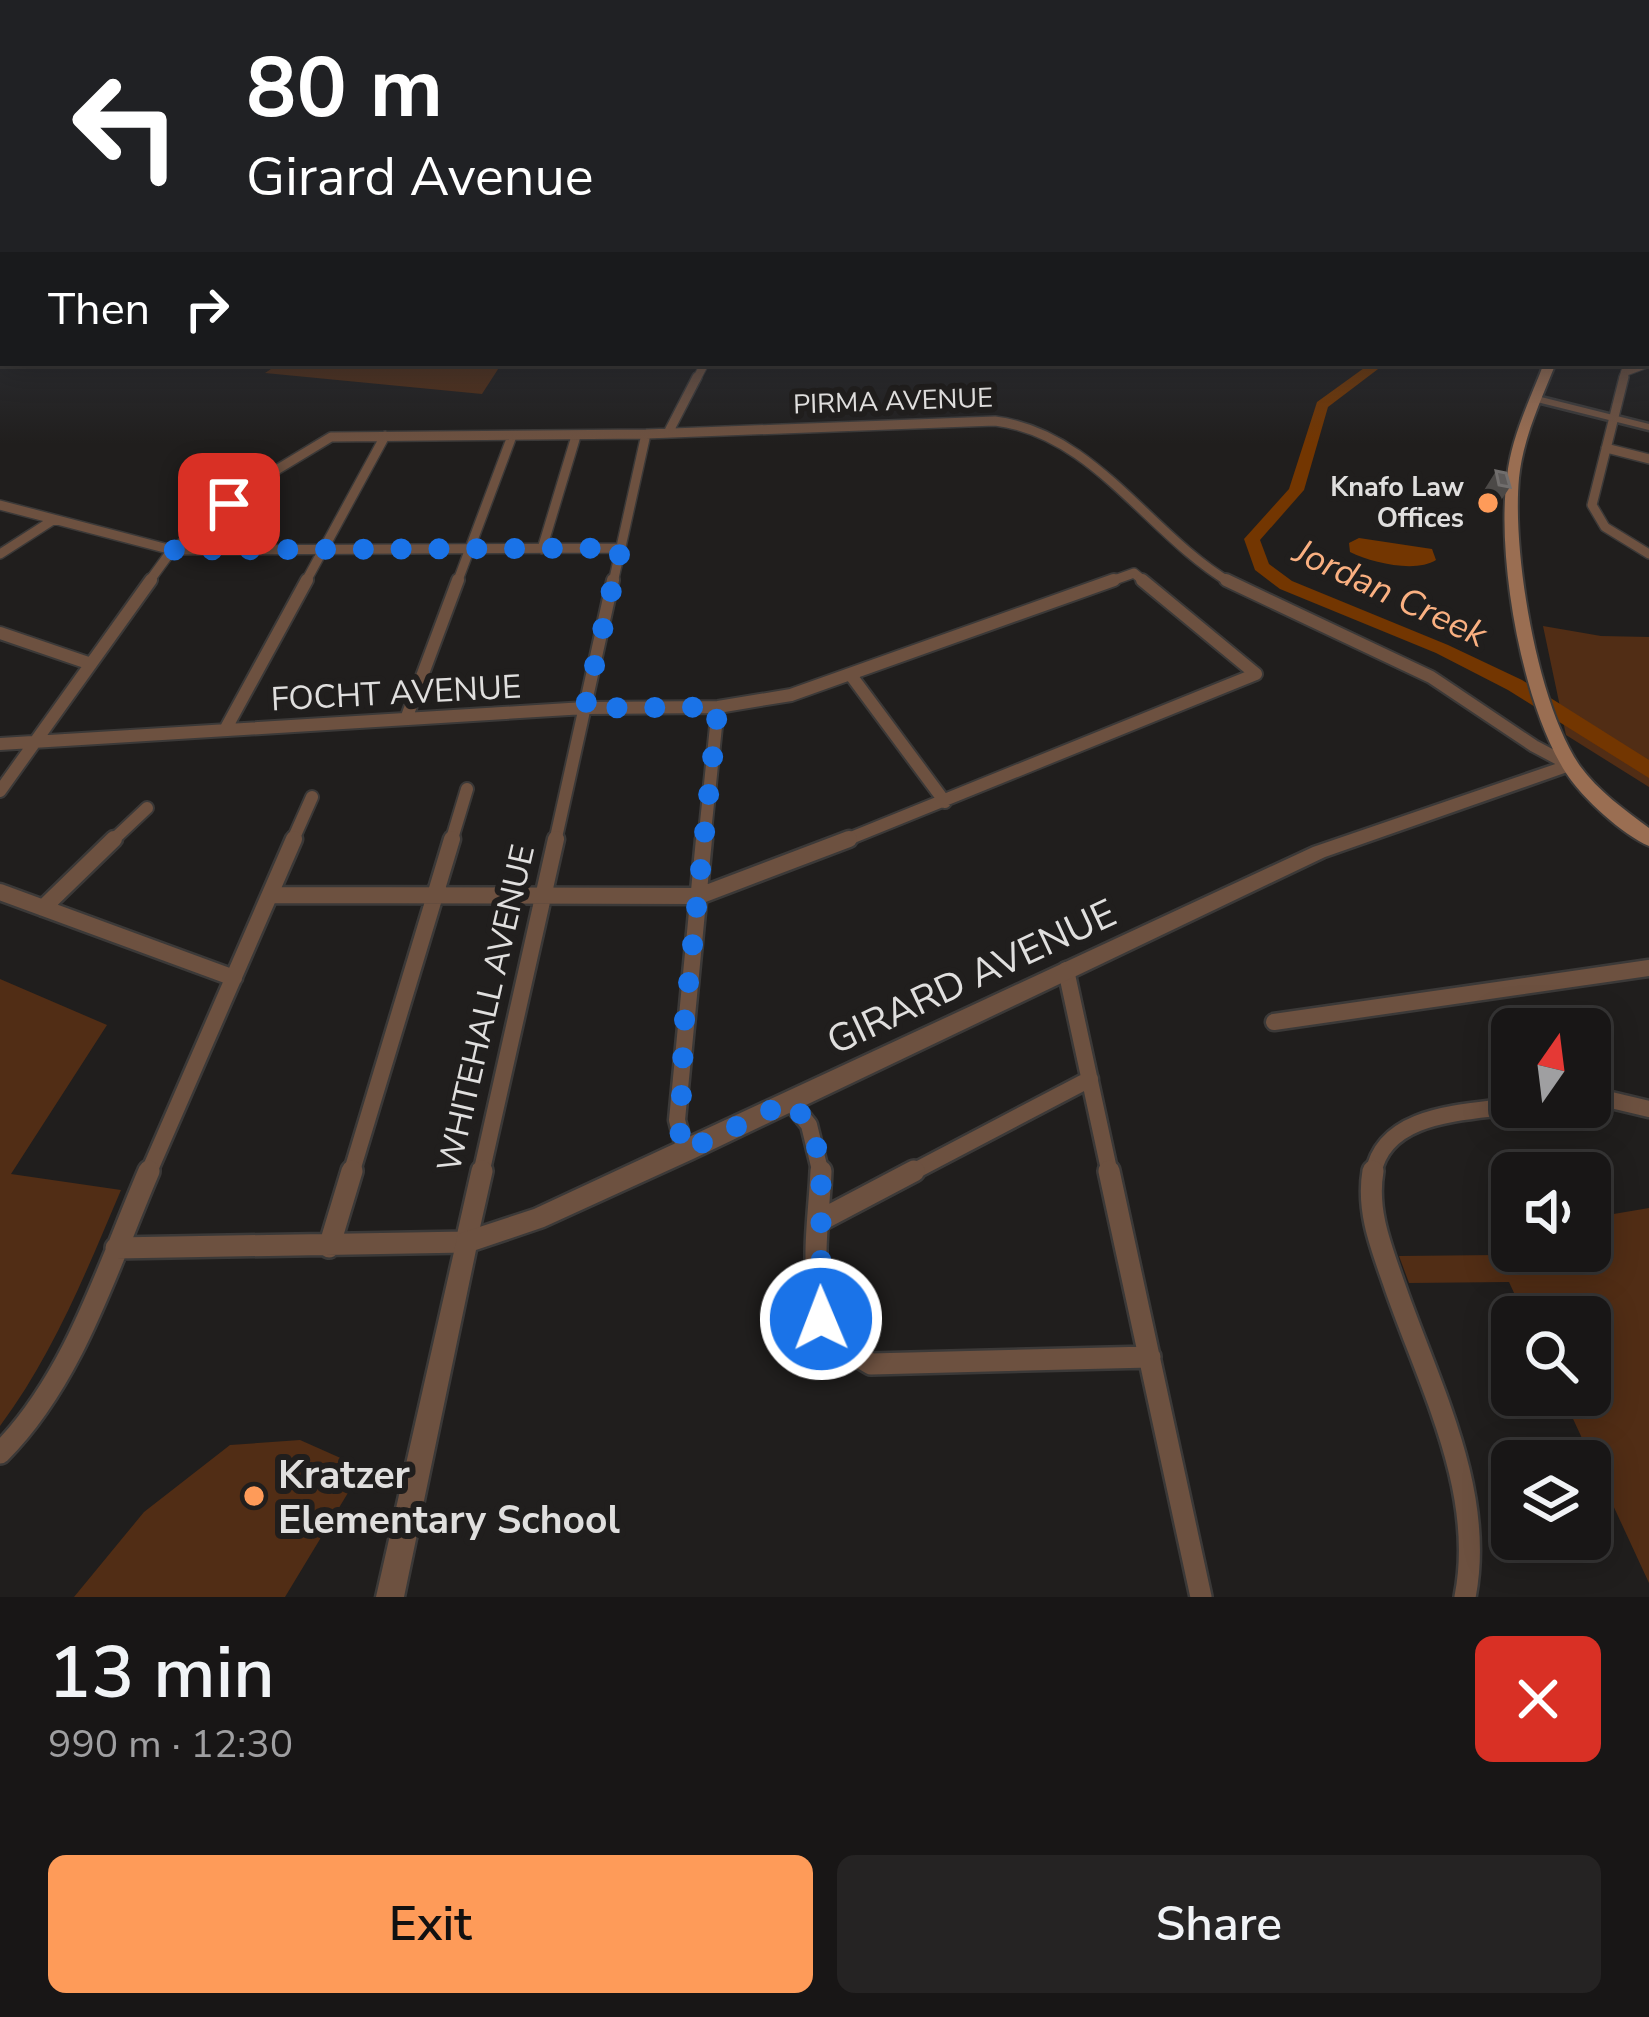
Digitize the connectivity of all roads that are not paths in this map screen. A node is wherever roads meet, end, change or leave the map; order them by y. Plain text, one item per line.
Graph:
1 (703, 366) edge
2 (1549, 366) edge
3 (1641, 366) edge
4 (1537, 399) junction
5 (1613, 418) junction
6 (1649, 427) edge
7 (668, 433) junction
8 (646, 434) junction
9 (385, 436) junction
10 (512, 436) junction
11 (576, 436) junction
12 (1606, 448) junction
13 (1649, 459) edge
14 (0, 505) edge
15 (52, 520) junction
16 (621, 548) junction
17 (322, 549) junction
18 (469, 549) junction
19 (542, 549) junction
20 (172, 550) junction
21 (1647, 551) edge
22 (0, 554) edge
23 (0, 633) edge
24 (91, 664) junction
25 (850, 674) junction
26 (718, 707) junction
27 (585, 708) junction
28 (406, 719) junction
29 (1508, 728) junction
30 (225, 730) junction
31 (1550, 730) junction
32 (35, 741) junction
33 (0, 744) edge
34 (1570, 765) junction
35 (467, 789) dead end
36 (0, 790) edge
37 (312, 797) dead end
38 (944, 802) junction
39 (147, 808) dead end
40 (1649, 839) edge
41 (0, 892) edge
42 (271, 895) junction
43 (435, 895) junction
44 (699, 896) junction
45 (544, 897) junction
46 (43, 908) junction
47 (1649, 968) edge
48 (1066, 970) junction
49 (234, 977) junction
50 (1274, 1022) dead end
51 (1090, 1079) junction
52 (1611, 1100) edge
53 (790, 1101) junction
54 (1649, 1109) edge
55 (1491, 1110) edge
56 (685, 1151) junction
57 (821, 1220) junction
58 (466, 1242) junction
59 (329, 1246) junction
60 (116, 1248) junction
61 (1150, 1357) junction
62 (0, 1454) edge
63 (390, 1597) edge
64 (1201, 1597) edge
65 (1465, 1597) edge

1 - 7 street
2 - 4 main road
3 - 5 street
4 - 5 street
4 - 31 main road
5 - 6 street
5 - 12 street
7 - 8 street, PIRMA AVENUE
7 - 29 street, PIRMA AVENUE
8 - 11 street, PIRMA AVENUE
8 - 16 street, WHITEHALL AVENUE
9 - 10 street, PIRMA AVENUE
9 - 17 street
9 - 20 street, PIRMA AVENUE
10 - 11 street, PIRMA AVENUE
10 - 18 street
11 - 19 street
12 - 13 street
12 - 21 street
14 - 15 street
15 - 20 street
15 - 22 street
16 - 19 street
16 - 27 street, WHITEHALL AVENUE
17 - 18 street
17 - 20 street
17 - 30 street
18 - 19 street
18 - 28 street
20 - 24 street
23 - 24 street
24 - 32 street
25 - 26 street, FOCHT AVENUE
25 - 38 street
25 - 38 street, FOCHT AVENUE
26 - 27 street, FOCHT AVENUE
26 - 44 street
27 - 28 street, FOCHT AVENUE
27 - 45 street, WHITEHALL AVENUE
28 - 30 street, FOCHT AVENUE
29 - 31 street, PIRMA AVENUE
29 - 34 street, PIRMA AVENUE
30 - 32 street, FOCHT AVENUE
31 - 34 main road
32 - 33 street, FOCHT AVENUE
32 - 36 street
34 - 40 main road
34 - 48 street, GIRARD AVENUE
35 - 43 street
37 - 42 street
38 - 44 street
39 - 46 street
41 - 46 street
42 - 43 street
42 - 49 street
43 - 45 street
43 - 59 street
44 - 45 street
44 - 56 street
45 - 58 street, WHITEHALL AVENUE
46 - 49 street
47 - 50 street
48 - 51 street
48 - 53 street, GIRARD AVENUE
49 - 60 street
51 - 57 street
51 - 61 street
52 - 54 street
53 - 56 street, GIRARD AVENUE
53 - 57 street
55 - 65 street
56 - 58 street, GIRARD AVENUE
57 - 61 street
58 - 59 street, GIRARD AVENUE
58 - 63 street, WHITEHALL AVENUE
59 - 60 street, GIRARD AVENUE
60 - 62 street
61 - 64 street

